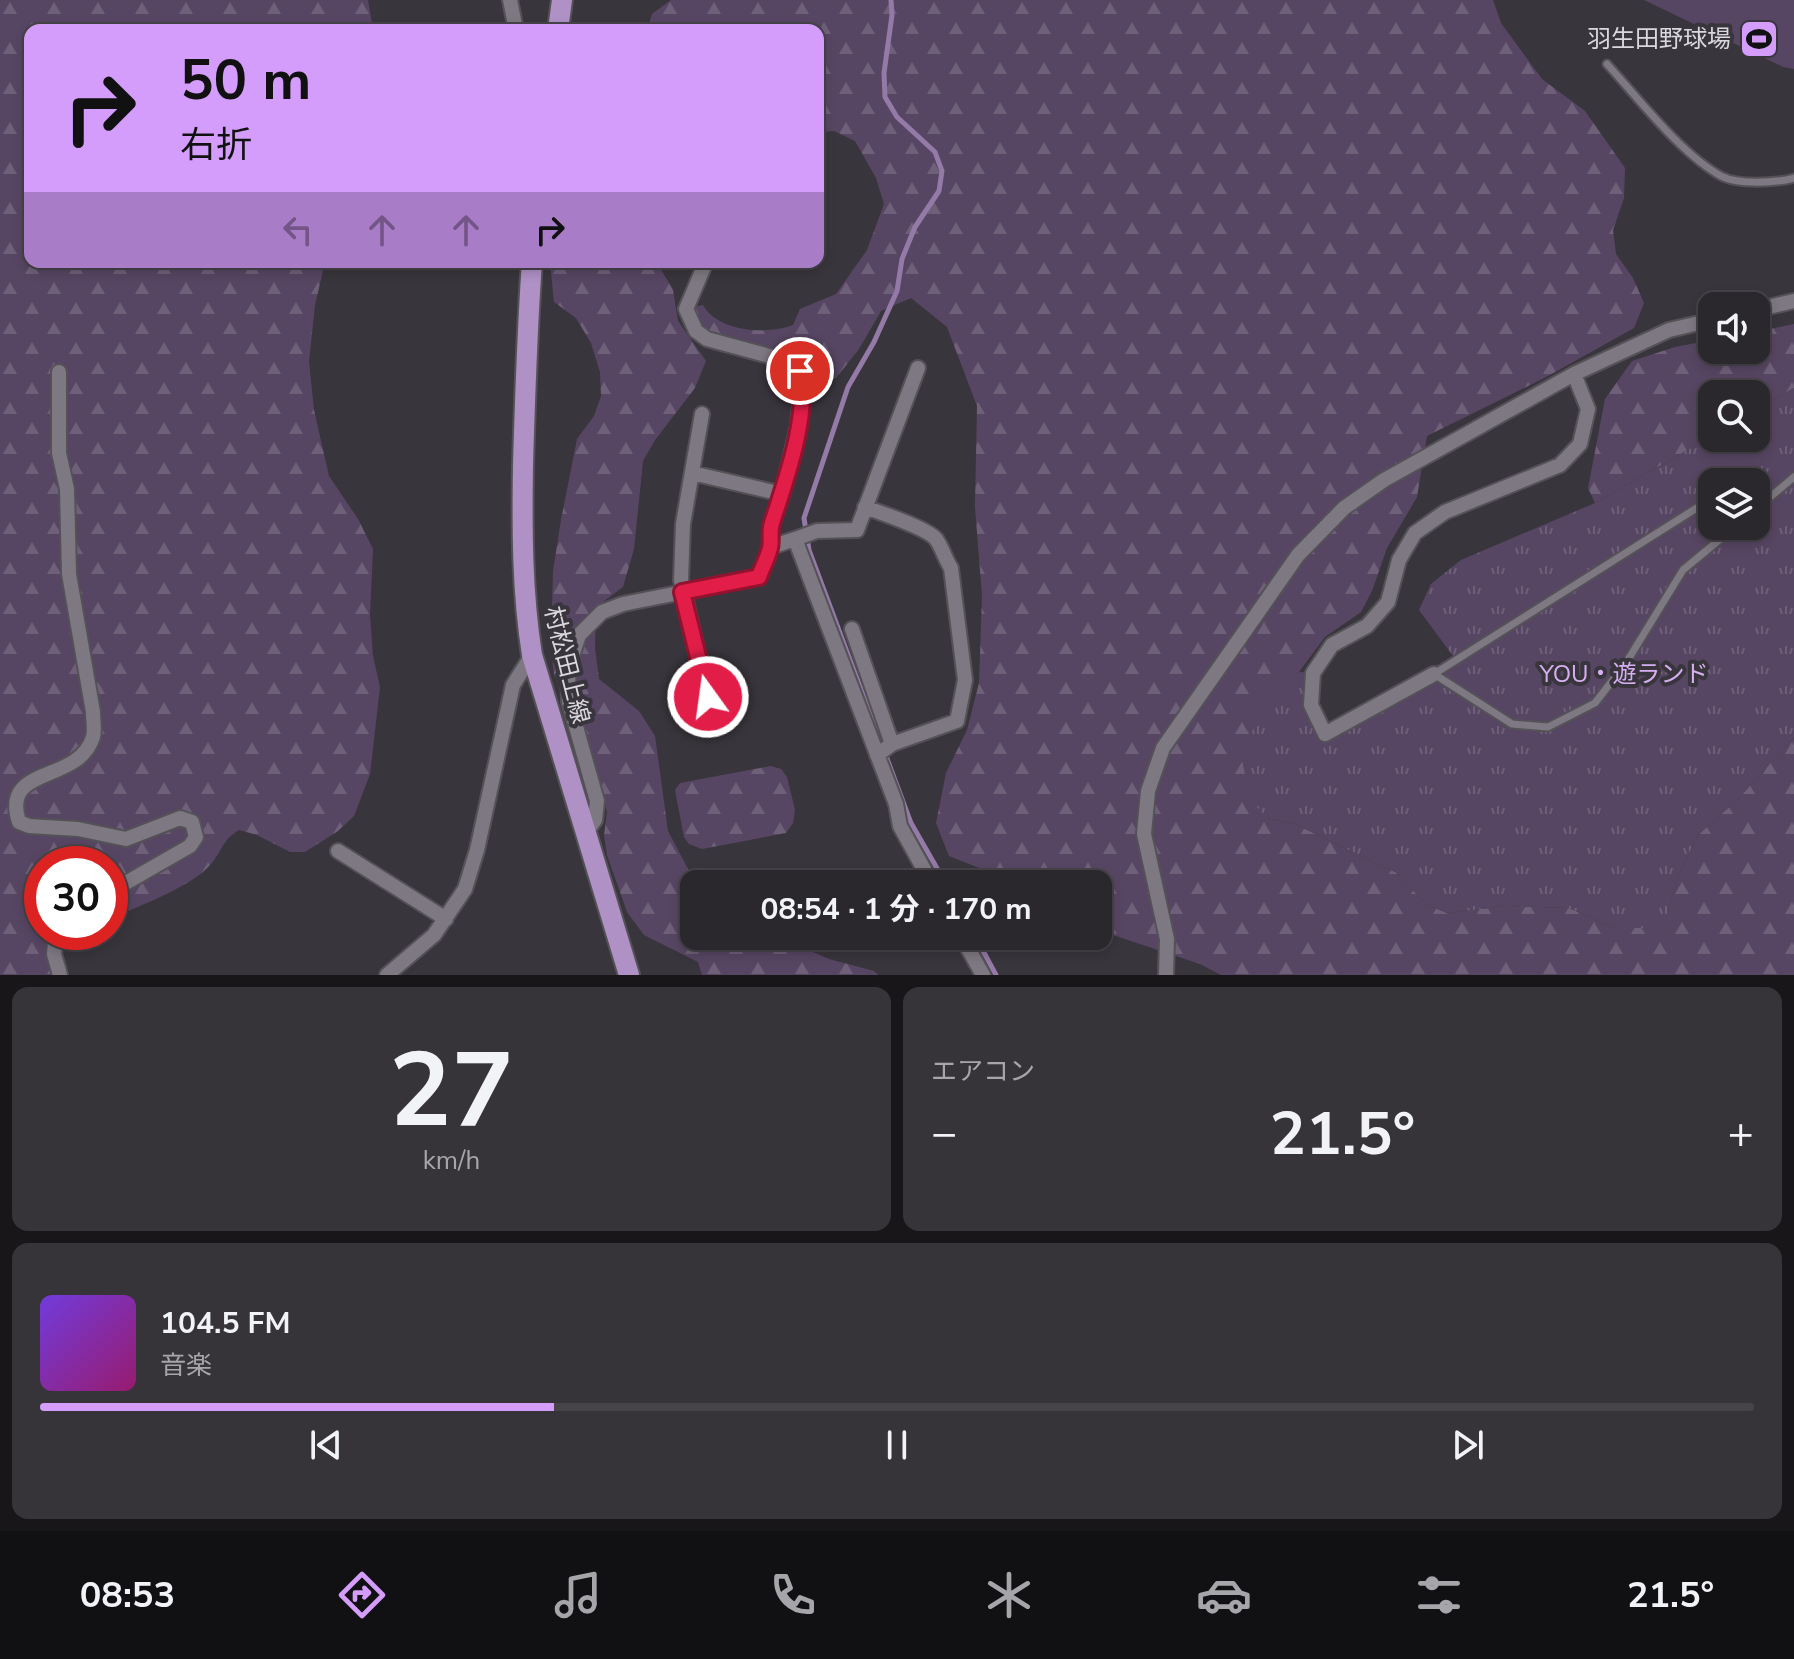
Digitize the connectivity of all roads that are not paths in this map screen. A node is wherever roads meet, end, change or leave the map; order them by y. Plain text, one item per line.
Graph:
1 (510, 0) edge
2 (562, 0) edge
3 (515, 24) edge
4 (559, 24) edge
5 (1607, 64) dead end
6 (1794, 178) edge
7 (532, 268) edge
8 (703, 268) edge
9 (1794, 301) edge
10 (1770, 307) edge
11 (1698, 323) edge
12 (918, 368) dead end
13 (59, 372) dead end
14 (1574, 374) junction
15 (702, 414) dead end
16 (692, 473) junction
17 (1794, 477) edge
18 (782, 494) junction
19 (1770, 497) edge
20 (865, 507) junction
21 (1698, 507) edge
22 (795, 539) junction
23 (1719, 540) edge
24 (771, 547) junction
25 (682, 592) junction
26 (852, 629) dead end
27 (532, 655) junction
28 (1434, 674) junction
29 (714, 723) dead end
30 (892, 744) junction
31 (877, 755) junction
32 (587, 831) junction
33 (338, 851) dead end
34 (924, 870) edge
35 (128, 882) edge
36 (446, 919) junction
37 (54, 950) edge
38 (969, 950) edge
39 (60, 975) edge
40 (387, 975) edge
41 (629, 975) edge
42 (983, 975) edge
43 (1166, 975) edge

1 - 3 street
2 - 4 main road
5 - 6 lane
7 - 27 main road, 村松田上線
8 - 18 street
9 - 10 street
11 - 14 street
12 - 20 street
13 - 35 street
14 - 28 street
14 - 43 street
15 - 16 street
16 - 18 street
16 - 25 street
17 - 19 lane
18 - 24 street
20 - 22 street
20 - 30 street
21 - 28 lane
22 - 24 street
22 - 31 street
23 - 28 lane
24 - 25 street
25 - 29 street
25 - 32 street
26 - 30 street
27 - 32 main road, 村松田上線
27 - 36 street
30 - 31 street
31 - 34 street
32 - 41 main road, 村松田上線
33 - 36 street
36 - 40 street
37 - 39 street
38 - 42 street

